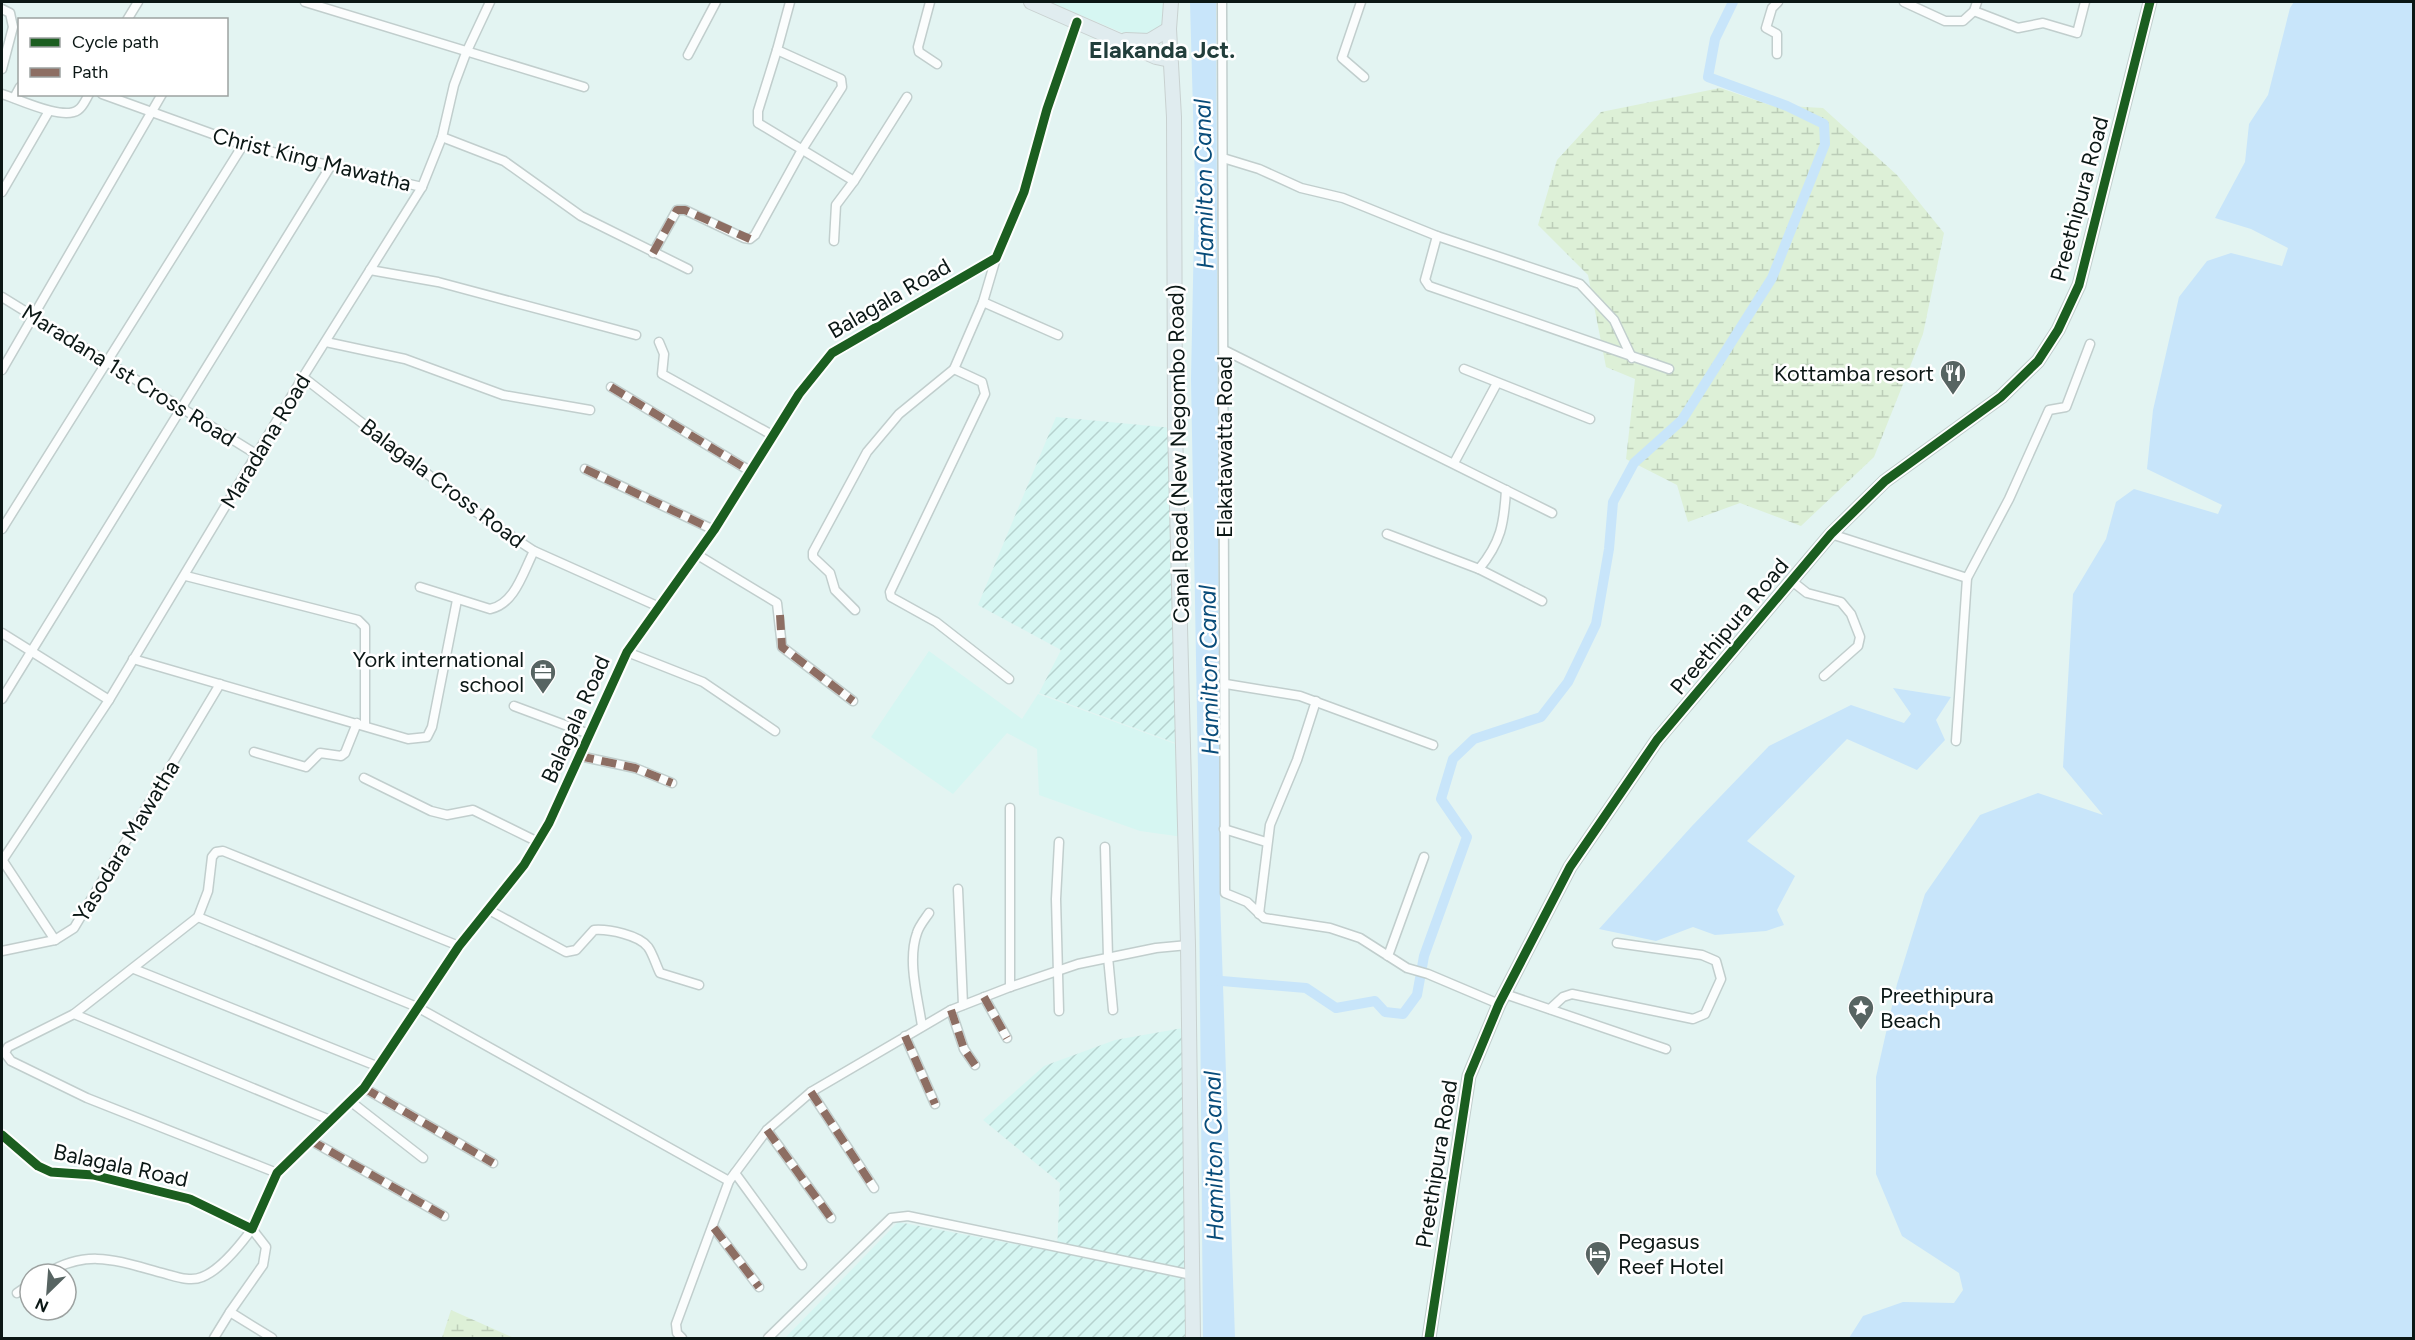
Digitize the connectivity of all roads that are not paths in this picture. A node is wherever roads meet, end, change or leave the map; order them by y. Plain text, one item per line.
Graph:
1 (138, 2) edge
2 (306, 2) edge
3 (490, 2) edge
4 (716, 2) edge
5 (790, 2) edge
6 (930, 2) edge
7 (1031, 2) edge
8 (1171, 2) edge
9 (1222, 2) edge
10 (1361, 2) edge
11 (1778, 2) edge
12 (1904, 2) edge
13 (1977, 2) edge
14 (2085, 2) edge
15 (2150, 2) edge
16 (2, 9) edge
17 (1974, 11) junction
18 (128, 18) edge
19 (1077, 22) junction
20 (1169, 30) junction
21 (1121, 40) junction
22 (777, 50) junction
23 (466, 53) junction
24 (1777, 54) dead end
25 (688, 55) dead end
26 (1170, 60) junction
27 (937, 63) dead end
28 (2, 69) edge
29 (1364, 77) dead end
30 (584, 87) dead end
31 (18, 91) edge
32 (2, 94) edge
33 (88, 96) edge
34 (108, 96) edge
35 (161, 96) edge
36 (907, 97) dead end
37 (14, 98) junction
38 (49, 111) junction
39 (152, 112) junction
40 (442, 137) junction
41 (243, 145) junction
42 (803, 148) junction
43 (1223, 158) junction
44 (330, 167) junction
45 (854, 181) junction
46 (422, 187) junction
47 (2, 192) edge
48 (1437, 236) junction
49 (834, 241) dead end
50 (653, 253) junction
51 (996, 258) junction
52 (688, 269) dead end
53 (370, 270) junction
54 (2, 297) edge
55 (983, 302) junction
56 (34, 315) junction
57 (1058, 334) dead end
58 (636, 335) dead end
59 (326, 342) junction
60 (659, 342) dead end
61 (2090, 344) dead end
62 (1224, 350) junction
63 (1632, 358) junction
64 (104, 362) junction
65 (954, 369) junction
66 (1464, 369) dead end
67 (1669, 369) dead end
68 (2, 370) edge
69 (303, 376) junction
70 (1497, 383) junction
71 (611, 387) dead end
72 (182, 408) junction
73 (590, 410) dead end
74 (1590, 419) dead end
75 (774, 436) junction
76 (256, 454) junction
77 (1454, 463) junction
78 (585, 469) dead end
79 (750, 471) junction
80 (1506, 489) junction
81 (1552, 513) dead end
82 (2, 529) edge
83 (714, 530) junction
84 (1387, 534) dead end
85 (1831, 534) junction
86 (534, 551) junction
87 (696, 554) junction
88 (1479, 569) junction
89 (186, 576) junction
90 (1967, 578) junction
91 (1792, 582) junction
92 (420, 587) dead end
93 (458, 600) junction
94 (1542, 601) dead end
95 (657, 606) junction
96 (855, 610) dead end
97 (2, 633) edge
98 (30, 651) junction
99 (627, 652) junction
100 (133, 659) junction
101 (1824, 676) dead end
102 (1009, 679) dead end
103 (220, 684) junction
104 (1226, 684) junction
105 (2, 699) edge
106 (109, 700) junction
107 (853, 700) dead end
108 (1316, 701) junction
109 (514, 706) dead end
110 (361, 724) junction
111 (776, 731) dead end
112 (590, 734) junction
113 (1956, 741) dead end
114 (1433, 745) dead end
115 (254, 752) dead end
116 (579, 756) junction
117 (364, 778) dead end
118 (672, 783) dead end
119 (1010, 808) dead end
120 (1224, 829) junction
121 (538, 842) junction
122 (1059, 842) dead end
123 (1266, 842) junction
124 (1105, 847) dead end
125 (1424, 857) dead end
126 (2, 861) edge
127 (958, 889) dead end
128 (489, 910) junction
129 (929, 913) dead end
130 (1259, 914) junction
131 (198, 917) junction
132 (55, 940) junction
133 (1617, 943) dead end
134 (1188, 945) junction
135 (459, 946) junction
136 (2, 951) edge
137 (1388, 956) junction
138 (1108, 957) junction
139 (134, 969) junction
140 (1057, 972) junction
141 (699, 985) dead end
142 (1010, 987) junction
143 (984, 997) junction
144 (1502, 999) junction
145 (963, 1005) junction
146 (417, 1007) junction
147 (1550, 1009) junction
148 (951, 1010) junction
149 (1113, 1010) dead end
150 (1059, 1011) dead end
151 (74, 1014) junction
152 (922, 1026) junction
153 (905, 1036) junction
154 (1007, 1038) dead end
155 (1666, 1049) dead end
156 (975, 1065) dead end
157 (379, 1067) junction
158 (364, 1088) junction
159 (811, 1092) junction
160 (350, 1101) junction
161 (935, 1104) dead end
162 (330, 1120) junction
163 (767, 1130) junction
164 (2, 1135) edge
165 (309, 1140) junction
166 (423, 1158) dead end
167 (493, 1162) dead end
168 (277, 1173) junction
169 (735, 1173) junction
170 (729, 1182) junction
171 (874, 1188) dead end
172 (444, 1216) dead end
173 (831, 1218) dead end
174 (714, 1228) junction
175 (252, 1229) junction
176 (68, 1262) edge
177 (802, 1265) dead end
178 (1192, 1275) junction
179 (759, 1287) dead end
180 (230, 1312) junction
181 (214, 1338) edge
182 (272, 1338) edge
183 (681, 1338) edge
184 (768, 1338) edge
185 (1193, 1338) edge
186 (1429, 1338) edge

1 - 18 street
2 - 23 street
3 - 23 street, Maradana Road
4 - 25 street
5 - 22 street
6 - 27 street
7 - 19 main road
8 - 20 main road, Canal Road (New Negombo Road)
9 - 43 street, Elakatawatta Road
10 - 29 street
11 - 24 street
12 - 17 street
13 - 17 street
14 - 17 street
15 - 85 street, Preethipura Road
16 - 28 street
19 - 21 main road
19 - 51 street
20 - 21 main road
20 - 26 main road, Canal Road (New Negombo Road)
21 - 26 main road
22 - 42 street
22 - 42 street
23 - 30 street
23 - 40 street, Maradana Road
26 - 134 main road, Canal Road (New Negombo Road)
31 - 37 street
32 - 37 street
33 - 38 street
34 - 39 street, Christ King Mawatha
35 - 39 street
36 - 45 street
37 - 38 street
38 - 47 street
39 - 41 street, Christ King Mawatha
39 - 56 street
40 - 46 street, Maradana Road
40 - 50 street
41 - 44 street, Christ King Mawatha
41 - 64 street
42 - 45 street
42 - 50 street
43 - 48 street
43 - 62 street, Elakatawatta Road
44 - 46 street, Christ King Mawatha
44 - 72 street
45 - 49 street
46 - 53 street, Maradana Road
48 - 63 street
48 - 63 street
50 - 52 street
51 - 55 street
51 - 75 street, Balagala Road
53 - 58 street
53 - 59 street, Maradana Road
54 - 56 street, Maradana 1st Cross Road
55 - 57 street
55 - 65 street
56 - 64 street, Maradana 1st Cross Road
56 - 68 street
59 - 69 street, Maradana Road
59 - 73 street
60 - 75 street
61 - 90 street
62 - 77 street
62 - 104 street, Elakatawatta Road
63 - 67 street
64 - 72 street, Maradana 1st Cross Road
64 - 82 street
65 - 96 street
65 - 102 street
66 - 70 street
69 - 76 street, Maradana Road
69 - 86 street, Balagala Cross Road
70 - 74 street
70 - 77 street
71 - 79 street
72 - 76 street, Maradana 1st Cross Road
72 - 98 street
75 - 79 street, Balagala Road
76 - 89 street, Maradana Road
77 - 80 street
78 - 83 street
79 - 83 street, Balagala Road
80 - 81 street
80 - 88 street
83 - 87 street, Balagala Road
84 - 88 street
85 - 90 street
85 - 91 street, Preethipura Road
86 - 93 street
86 - 95 street, Balagala Cross Road
87 - 95 street, Balagala Road
87 - 107 street
88 - 94 street
89 - 100 street, Maradana Road
89 - 110 street
90 - 113 street
91 - 101 street
91 - 144 street, Preethipura Road
92 - 93 street
93 - 110 street
95 - 99 street, Balagala Road
97 - 98 street
98 - 105 street
98 - 106 street
99 - 111 street
99 - 112 street, Balagala Road
100 - 103 street
100 - 106 street, Maradana Road
103 - 110 street
103 - 132 street, Yasodara Mawatha
104 - 108 street
104 - 120 street, Elakatawatta Road
106 - 126 street, Maradana Road
108 - 114 street
108 - 123 street
109 - 112 street
110 - 115 street
112 - 116 street, Balagala Road
116 - 118 street
116 - 121 street, Balagala Road
117 - 121 street
119 - 142 street
120 - 123 street
120 - 130 street, Elakatawatta Road
121 - 128 street, Balagala Road
122 - 140 street
123 - 130 street
124 - 138 street
125 - 137 street
126 - 132 street, Yasodara Mawatha
127 - 145 street
128 - 135 street, Balagala Road
128 - 141 street
129 - 152 street
130 - 137 street
131 - 135 street
131 - 139 street
131 - 146 street
132 - 136 street
133 - 147 street
134 - 138 street
134 - 178 main road, Canal Road (New Negombo Road)
135 - 146 street, Balagala Road
137 - 144 street
138 - 140 street
138 - 149 street
139 - 151 street
139 - 157 street
140 - 142 street
140 - 150 street
142 - 143 street
143 - 145 street
143 - 154 street
144 - 147 street
144 - 186 street, Preethipura Road
145 - 148 street
146 - 157 street, Balagala Road
146 - 170 street
147 - 155 street
148 - 152 street
148 - 156 street
151 - 162 street
151 - 168 street
152 - 153 street
153 - 159 street
153 - 161 street
157 - 158 street, Balagala Road
158 - 160 street, Balagala Road
158 - 167 street
159 - 163 street
159 - 171 street
160 - 162 street, Balagala Road
160 - 166 street
162 - 165 street, Balagala Road
163 - 169 street
163 - 173 street
164 - 175 street, Balagala Road
165 - 168 street, Balagala Road
165 - 172 street
168 - 175 street, Balagala Road
169 - 170 street
169 - 177 street
170 - 174 street
174 - 179 street
174 - 183 street
175 - 176 street
175 - 180 street
178 - 184 street
178 - 185 main road, Canal Road (New Negombo Road)
180 - 181 street
180 - 182 street

